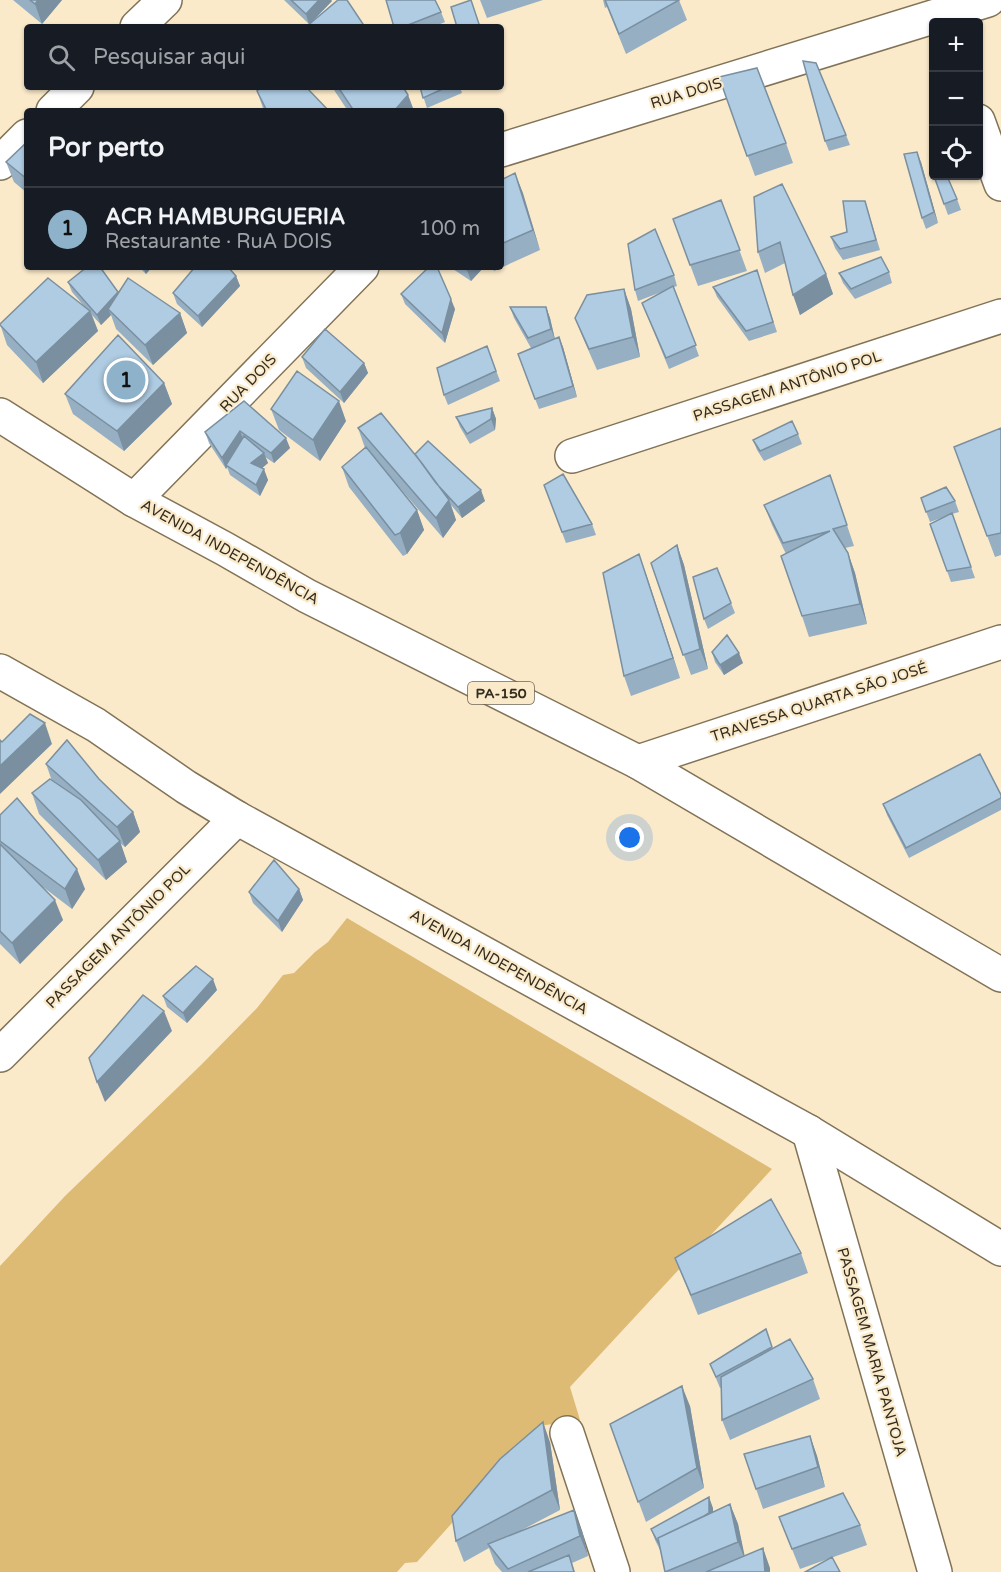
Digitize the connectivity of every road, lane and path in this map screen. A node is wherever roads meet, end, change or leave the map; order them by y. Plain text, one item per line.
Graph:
1 (165, 0) edge
2 (987, 0) edge
3 (939, 13) edge
4 (140, 24) edge
5 (74, 90) edge
6 (56, 108) edge
7 (979, 126) edge
8 (24, 139) edge
9 (504, 149) edge
10 (0, 163) edge
11 (1001, 184) edge
12 (359, 270) edge
13 (1001, 316) edge
14 (0, 415) edge
15 (572, 456) dead end
16 (134, 500) junction
17 (1001, 642) edge
18 (0, 671) edge
19 (638, 762) junction
20 (237, 818) junction
21 (1001, 975) edge
22 (0, 1055) edge
23 (809, 1132) junction
24 (1001, 1249) edge
25 (567, 1433) dead end
26 (612, 1572) edge
27 (935, 1572) edge

1 - 4 street
2 - 3 street
3 - 9 street, RUA DOIS
5 - 6 street
7 - 11 street
8 - 10 street
12 - 16 street, RUA DOIS
13 - 15 street, PASSAGEM ANTÔNIO POL
14 - 16 street, AVENIDA INDEPENDÊNCIA / PA-150
16 - 19 street, AVENIDA INDEPENDÊNCIA / PA-150
17 - 19 street, TRAVESSA QUARTA SÃO JOSÉ
18 - 20 street, AVENIDA INDEPENDÊNCIA
19 - 21 street, AVENIDA INDEPENDÊNCIA / PA-150
20 - 22 street, PASSAGEM ANTÔNIO POL
20 - 23 street, AVENIDA INDEPENDÊNCIA
23 - 24 street, AVENIDA INDEPENDÊNCIA
23 - 27 street, PASSAGEM MARIA PANTOJA
25 - 26 street

